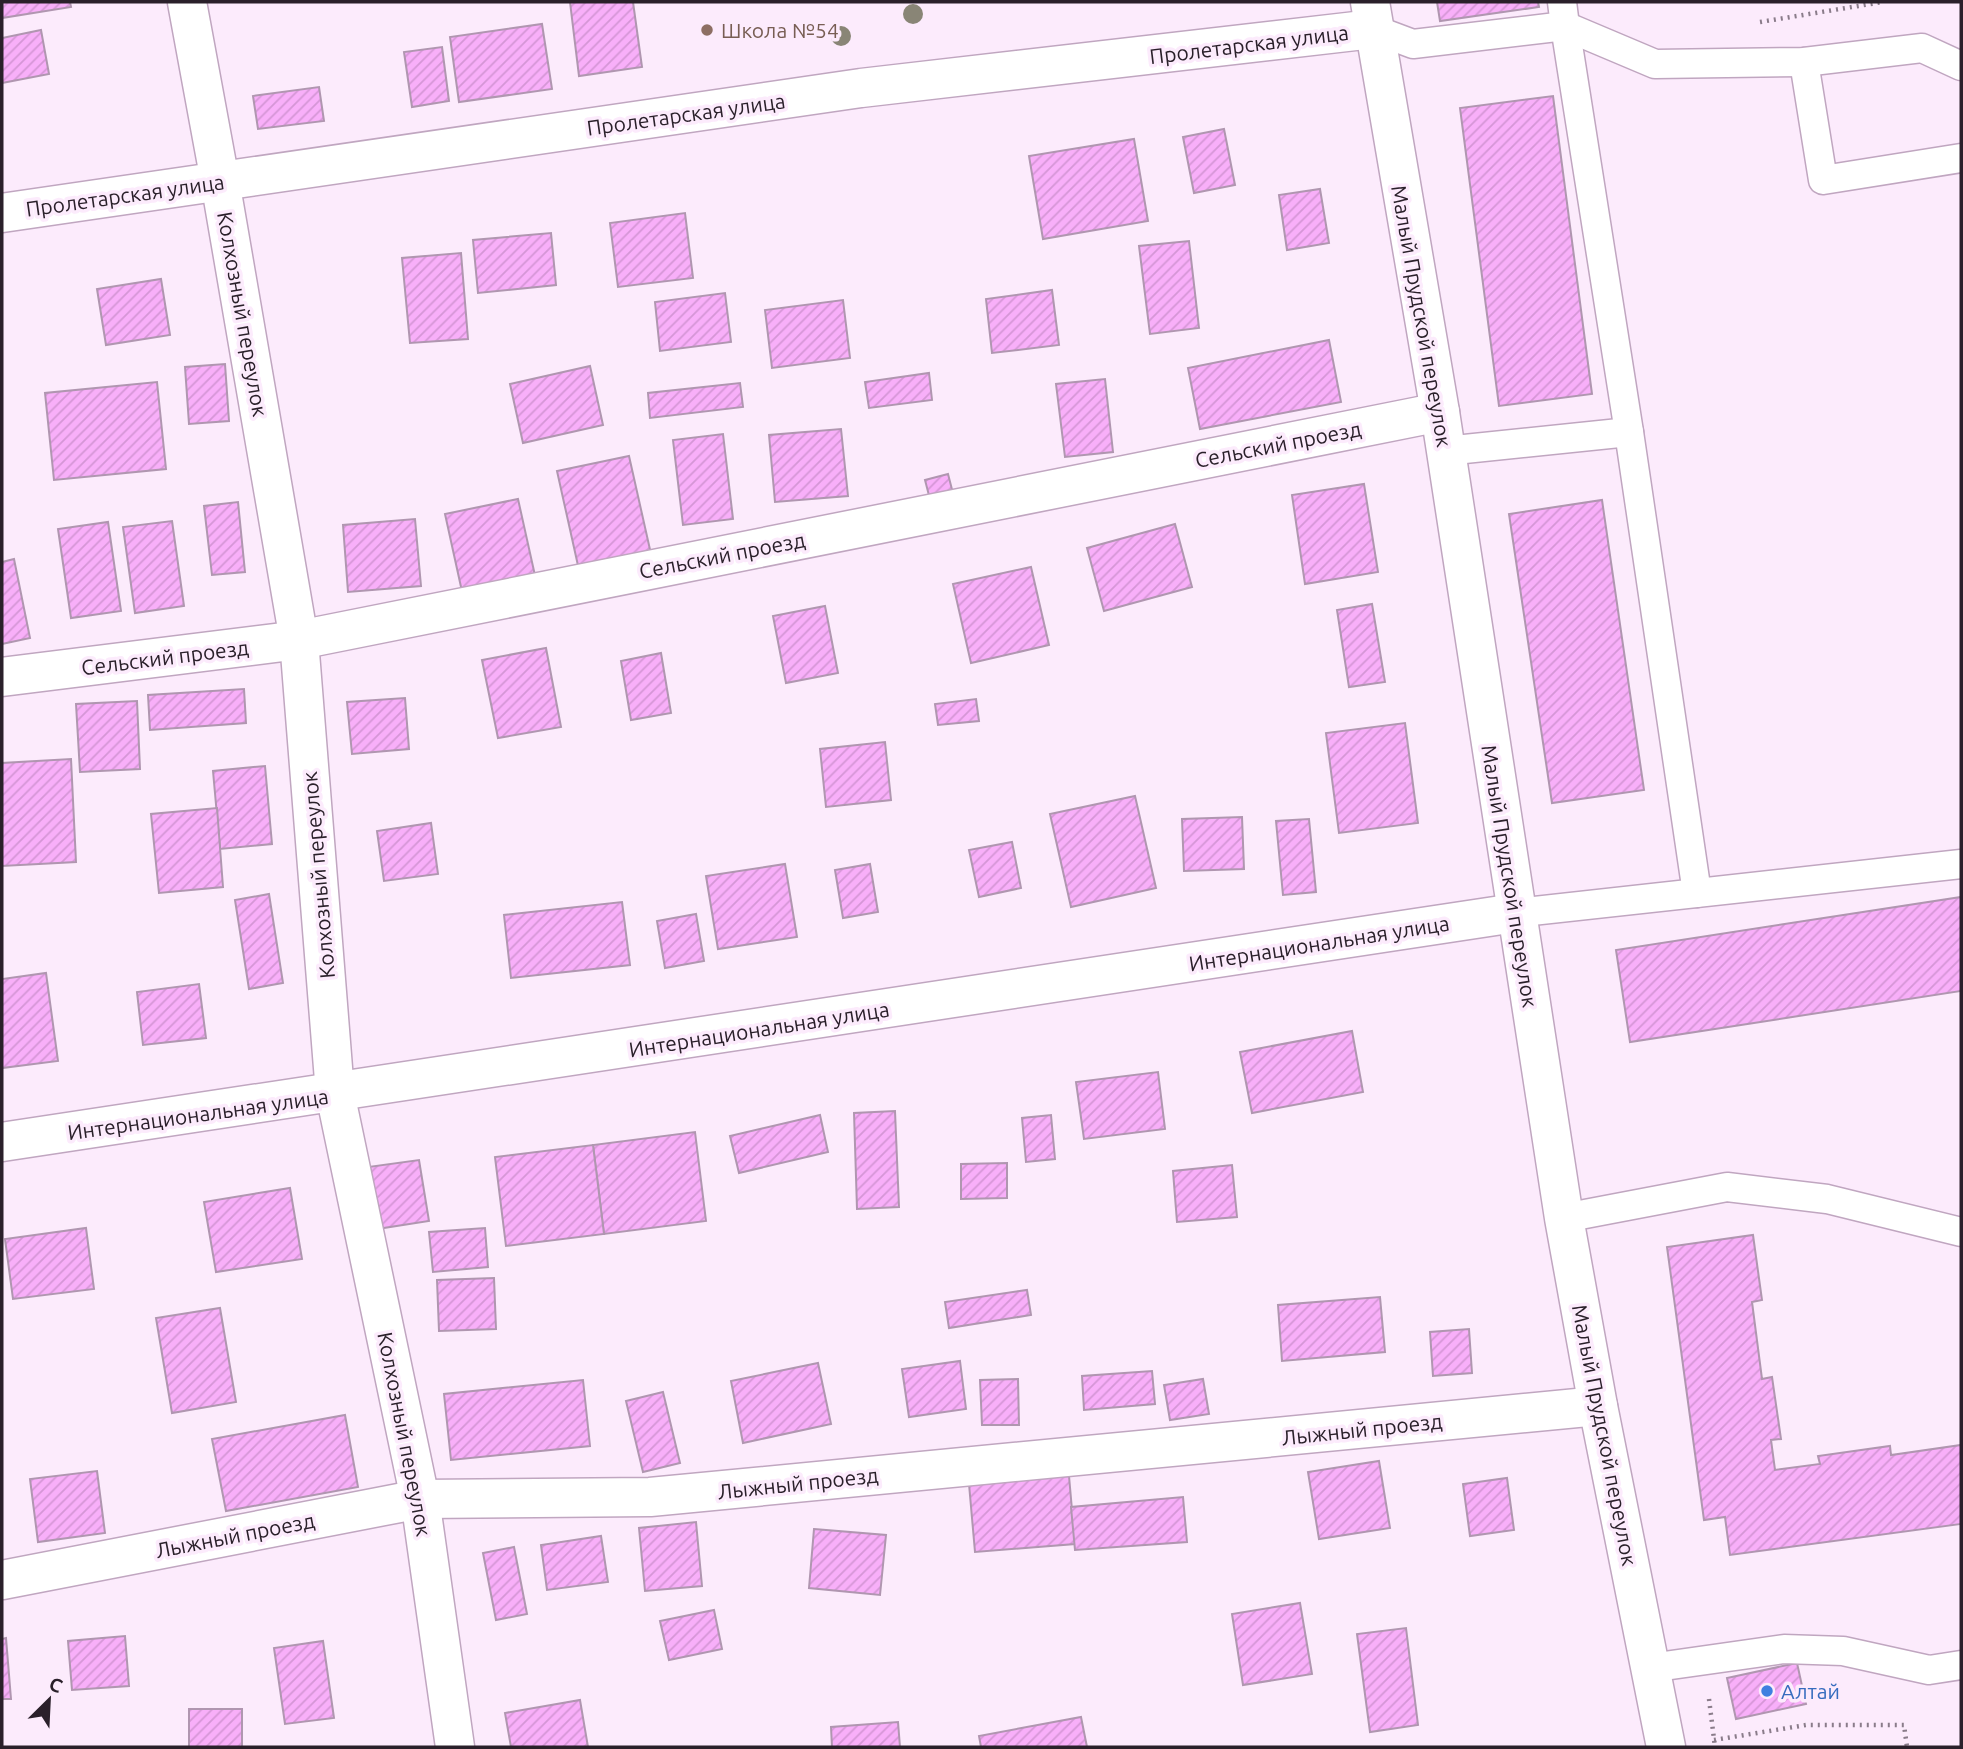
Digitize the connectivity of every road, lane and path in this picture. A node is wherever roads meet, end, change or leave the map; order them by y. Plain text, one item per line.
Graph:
1 (187, 2) edge
2 (1563, 14) edge
3 (1371, 15) edge
4 (1804, 62) junction
5 (1961, 66) edge
6 (1961, 158) edge
7 (220, 181) junction
8 (2, 213) edge
9 (1440, 412) junction
10 (1629, 432) junction
11 (1446, 451) junction
12 (299, 639) junction
13 (2, 677) edge
14 (1961, 864) edge
15 (1697, 893) junction
16 (1516, 913) junction
17 (335, 1093) junction
18 (2, 1142) edge
19 (1564, 1218) junction
20 (1961, 1232) edge
21 (1598, 1406) junction
22 (420, 1499) junction
23 (2, 1580) edge
24 (1961, 1665) edge
25 (1650, 1668) junction
26 (1714, 1741) dead end
27 (455, 1747) edge
28 (1666, 1747) edge
29 (1907, 1747) edge

1 - 7 street, Колхозный переулок
2 - 3 lane
2 - 4 lane
2 - 10 lane
3 - 7 street, Пролетарская улица
3 - 9 street, Малый Прудской переулок
4 - 5 lane
4 - 6 lane
7 - 8 street, Пролетарская улица
7 - 12 street, Колхозный переулок
9 - 11 street, Малый Прудской переулок
9 - 12 street, Сельский проезд
10 - 11 lane
10 - 15 lane
11 - 16 street, Малый Прудской переулок
12 - 13 street, Сельский проезд
12 - 17 street, Колхозный переулок
14 - 15 lane
15 - 16 lane
16 - 17 street, Интернациональная улица
16 - 19 street, Малый Прудской переулок
17 - 18 street, Интернациональная улица
17 - 22 street, Колхозный переулок
19 - 20 lane
19 - 21 street, Малый Прудской переулок
21 - 22 street, Лыжный проезд
21 - 25 street, Малый Прудской переулок
22 - 23 street, Лыжный проезд
22 - 27 street, Колхозный переулок
24 - 25 lane
25 - 28 street, Малый Прудской переулок
26 - 29 path

